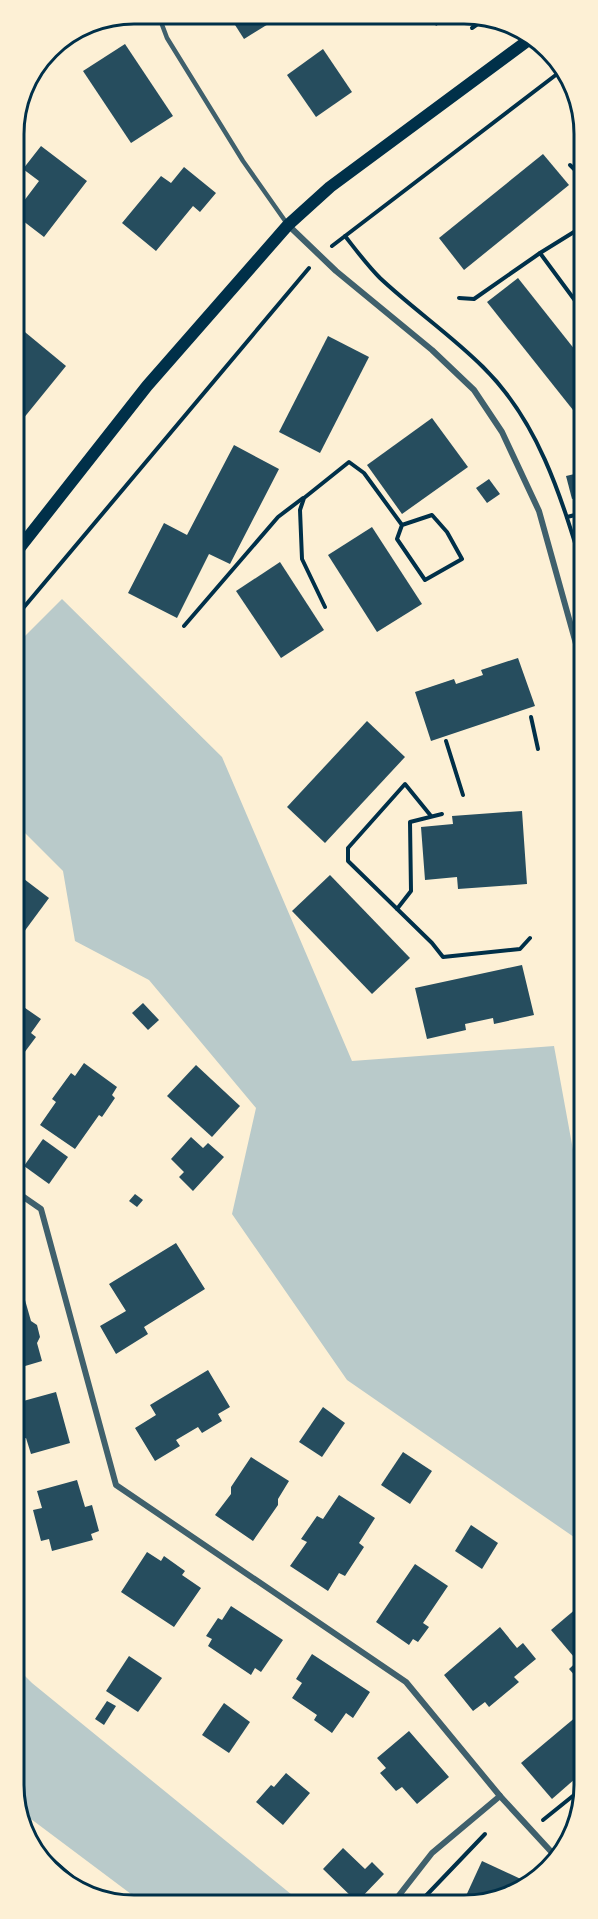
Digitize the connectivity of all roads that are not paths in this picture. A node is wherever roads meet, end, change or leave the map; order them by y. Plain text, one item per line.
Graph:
1 (162, 24) edge
2 (525, 43) edge
3 (288, 225) junction
4 (24, 542) edge
5 (574, 637) edge
6 (24, 1197) edge
7 (500, 1796) junction
8 (551, 1852) edge
9 (399, 1895) edge

1 - 3 lane
2 - 3 main road
3 - 4 main road
3 - 5 street
6 - 7 street
7 - 8 street
7 - 9 street

